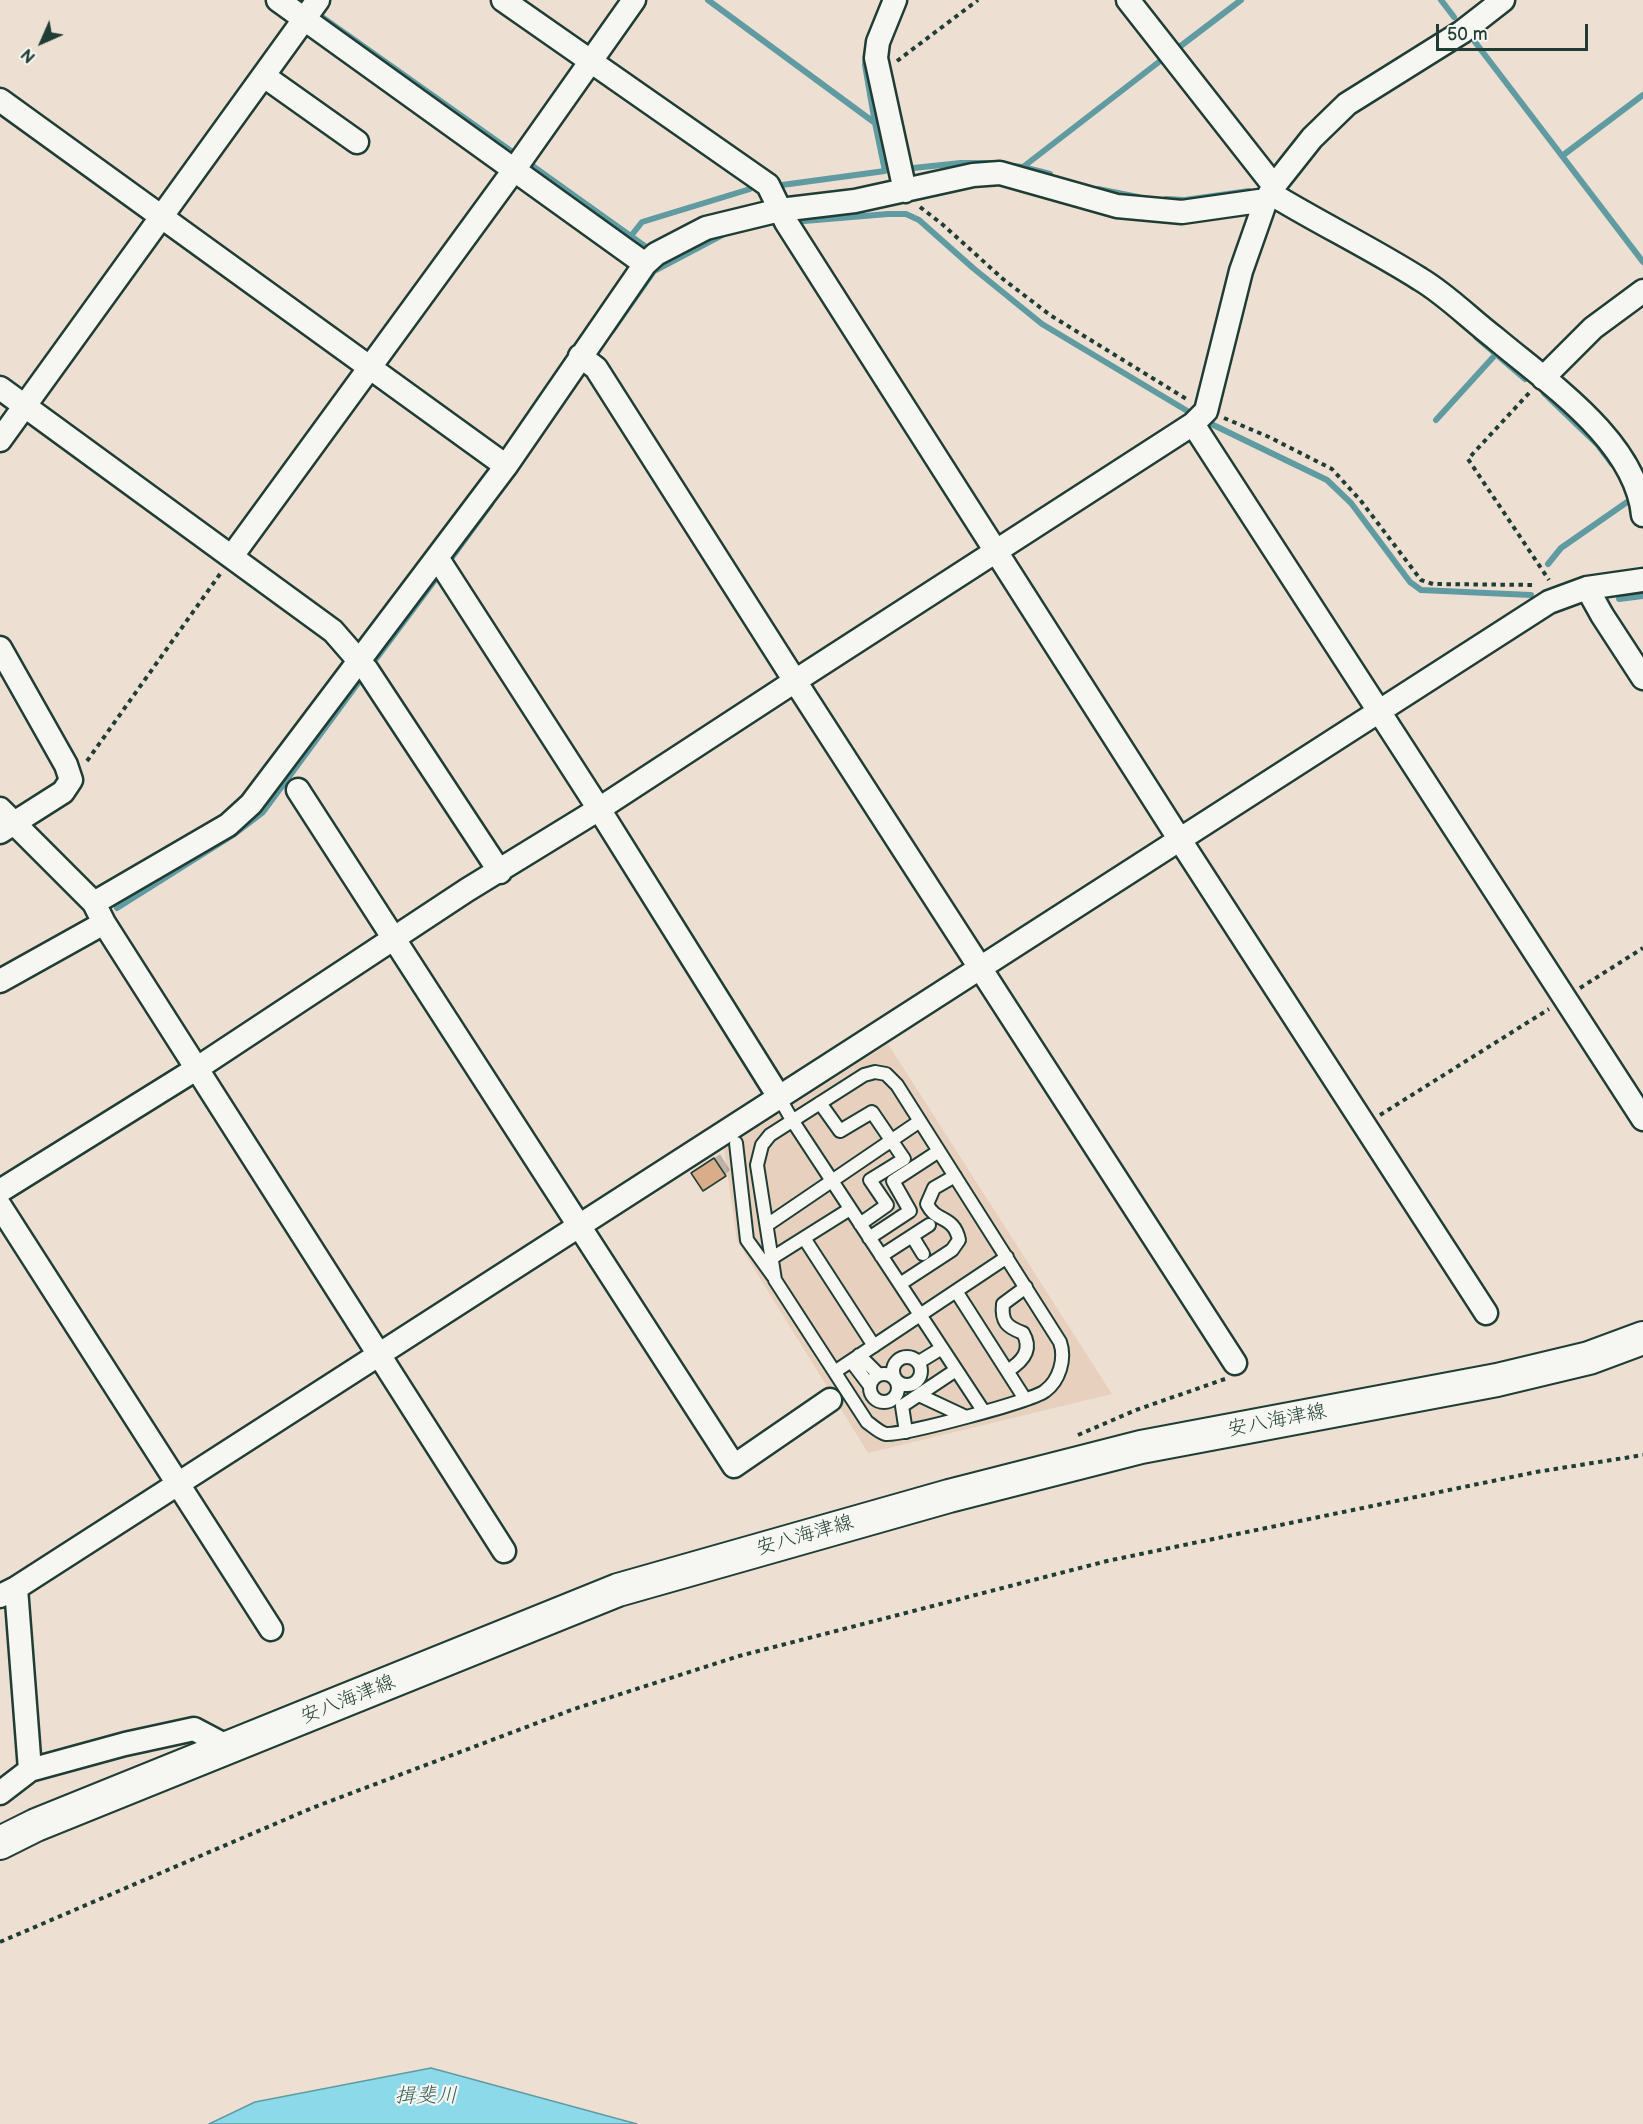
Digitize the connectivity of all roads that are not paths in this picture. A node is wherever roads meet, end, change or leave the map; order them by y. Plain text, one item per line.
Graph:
1 (278, 0) edge
2 (503, 0) edge
3 (634, 0) edge
4 (895, 0) edge
5 (1128, 0) edge
6 (1503, 0) edge
7 (312, 10) edge
8 (590, 62) junction
9 (264, 76) junction
10 (0, 100) edge
11 (357, 142) dead end
12 (514, 170) junction
13 (895, 193) junction
14 (1270, 193) junction
15 (780, 210) junction
16 (161, 216) junction
17 (645, 264) junction
18 (1643, 291) edge
19 (580, 356) junction
20 (371, 368) junction
21 (1543, 378) junction
22 (0, 388) edge
23 (25, 406) junction
24 (1199, 417) junction
25 (0, 440) edge
26 (506, 466) junction
27 (1643, 515) edge
28 (996, 552) junction
29 (232, 556) junction
30 (438, 558) junction
31 (1643, 580) edge
32 (1587, 588) junction
33 (0, 648) edge
34 (361, 660) junction
35 (1643, 678) edge
36 (795, 681) junction
37 (1381, 711) junction
38 (297, 790) dead end
39 (599, 809) junction
40 (5, 822) edge
41 (1180, 840) junction
42 (500, 872) junction
43 (99, 913) junction
44 (393, 938) junction
45 (981, 967) junction
46 (0, 981) edge
47 (196, 1069) junction
48 (780, 1097) junction
49 (820, 1103) junction
50 (1643, 1119) edge
51 (792, 1120) junction
52 (920, 1121) junction
53 (892, 1141) junction
54 (736, 1143) dead end
55 (939, 1151) junction
56 (955, 1176) junction
57 (832, 1181) junction
58 (0, 1191) edge
59 (0, 1206) edge
60 (850, 1209) junction
61 (860, 1224) junction
62 (767, 1225) junction
63 (929, 1225) dead end
64 (580, 1226) junction
65 (912, 1236) junction
66 (804, 1238) junction
67 (869, 1238) junction
68 (923, 1254) dead end
69 (881, 1256) junction
70 (1007, 1257) junction
71 (772, 1258) junction
72 (775, 1280) junction
73 (900, 1284) junction
74 (1026, 1287) junction
75 (956, 1292) junction
76 (1486, 1313) dead end
77 (920, 1315) junction
78 (1643, 1338) edge
79 (874, 1346) junction
80 (942, 1348) junction
81 (381, 1354) junction
82 (855, 1358) junction
83 (918, 1362) junction
84 (1235, 1363) road end
85 (956, 1370) junction
86 (836, 1371) junction
87 (1007, 1371) junction
88 (878, 1374) junction
89 (896, 1379) junction
90 (870, 1386) junction
91 (919, 1395) junction
92 (1025, 1399) junction
93 (830, 1400) dead end
94 (984, 1412) junction
95 (966, 1417) junction
96 (906, 1432) junction
97 (179, 1484) junction
98 (504, 1551) dead end
99 (8, 1592) edge
100 (271, 1629) dead end
101 (230, 1748) junction
102 (30, 1770) junction
103 (4, 1788) edge
104 (0, 1843) edge

1 - 7 street
2 - 8 street
3 - 8 street
4 - 13 street
5 - 14 street
6 - 14 street
7 - 9 street
7 - 12 street
8 - 12 street
8 - 15 street
9 - 11 street
9 - 16 street
10 - 16 street
12 - 17 street
12 - 20 street
13 - 14 street
13 - 15 street
14 - 21 street
14 - 24 street
15 - 17 street
15 - 28 street
16 - 20 street
16 - 23 street
17 - 19 street
18 - 21 street
19 - 26 street
19 - 36 street
20 - 26 street
20 - 29 street
21 - 27 street
22 - 23 street
23 - 25 street
23 - 29 street
24 - 28 street
24 - 37 street
26 - 30 street
28 - 36 street
28 - 41 street
29 - 34 street
30 - 34 street
30 - 39 street
31 - 32 street
32 - 35 street
32 - 37 street
33 - 40 street
34 - 42 street
34 - 43 street
36 - 39 street
36 - 45 street
37 - 41 street
37 - 50 street
38 - 44 street
39 - 42 street
39 - 48 street
40 - 43 street
41 - 45 street
41 - 76 street
42 - 44 street
43 - 46 street
43 - 47 street
44 - 47 street
44 - 64 street
45 - 48 street
45 - 84 street
47 - 58 street
47 - 81 street
48 - 51 lane
48 - 64 street
49 - 51 lane
49 - 52 lane
49 - 53 lane
51 - 57 lane
51 - 62 lane
52 - 53 lane
52 - 55 lane
53 - 57 lane
53 - 61 lane
54 - 72 lane
55 - 56 lane
55 - 67 lane
56 - 70 lane
56 - 73 lane
57 - 60 lane
57 - 62 lane
59 - 97 street
60 - 61 lane
60 - 66 lane
61 - 67 lane
62 - 71 lane
63 - 65 lane
64 - 81 street
64 - 93 street
65 - 68 lane
65 - 69 lane
66 - 71 lane
66 - 79 lane
67 - 69 lane
69 - 73 lane
70 - 74 lane
70 - 75 lane
71 - 72 lane
72 - 86 lane
73 - 77 lane
74 - 87 lane
74 - 92 lane
75 - 77 lane
75 - 87 lane
77 - 79 lane
77 - 80 lane
78 - 101 main road, 安八海津線
79 - 82 lane
80 - 83 lane
80 - 85 lane
81 - 97 street
81 - 98 street
82 - 86 lane
82 - 88 lane
82 - 90 lane
83 - 89 lane
83 - 89 lane
85 - 91 lane
85 - 94 lane
86 - 96 lane
87 - 92 lane
88 - 89 lane
88 - 90 lane
89 - 90 lane
91 - 95 lane
91 - 96 lane
92 - 94 lane
94 - 95 lane
95 - 96 lane
97 - 99 street
97 - 100 street
99 - 102 street
101 - 102 street
101 - 104 main road, 安八海津線
102 - 103 street

